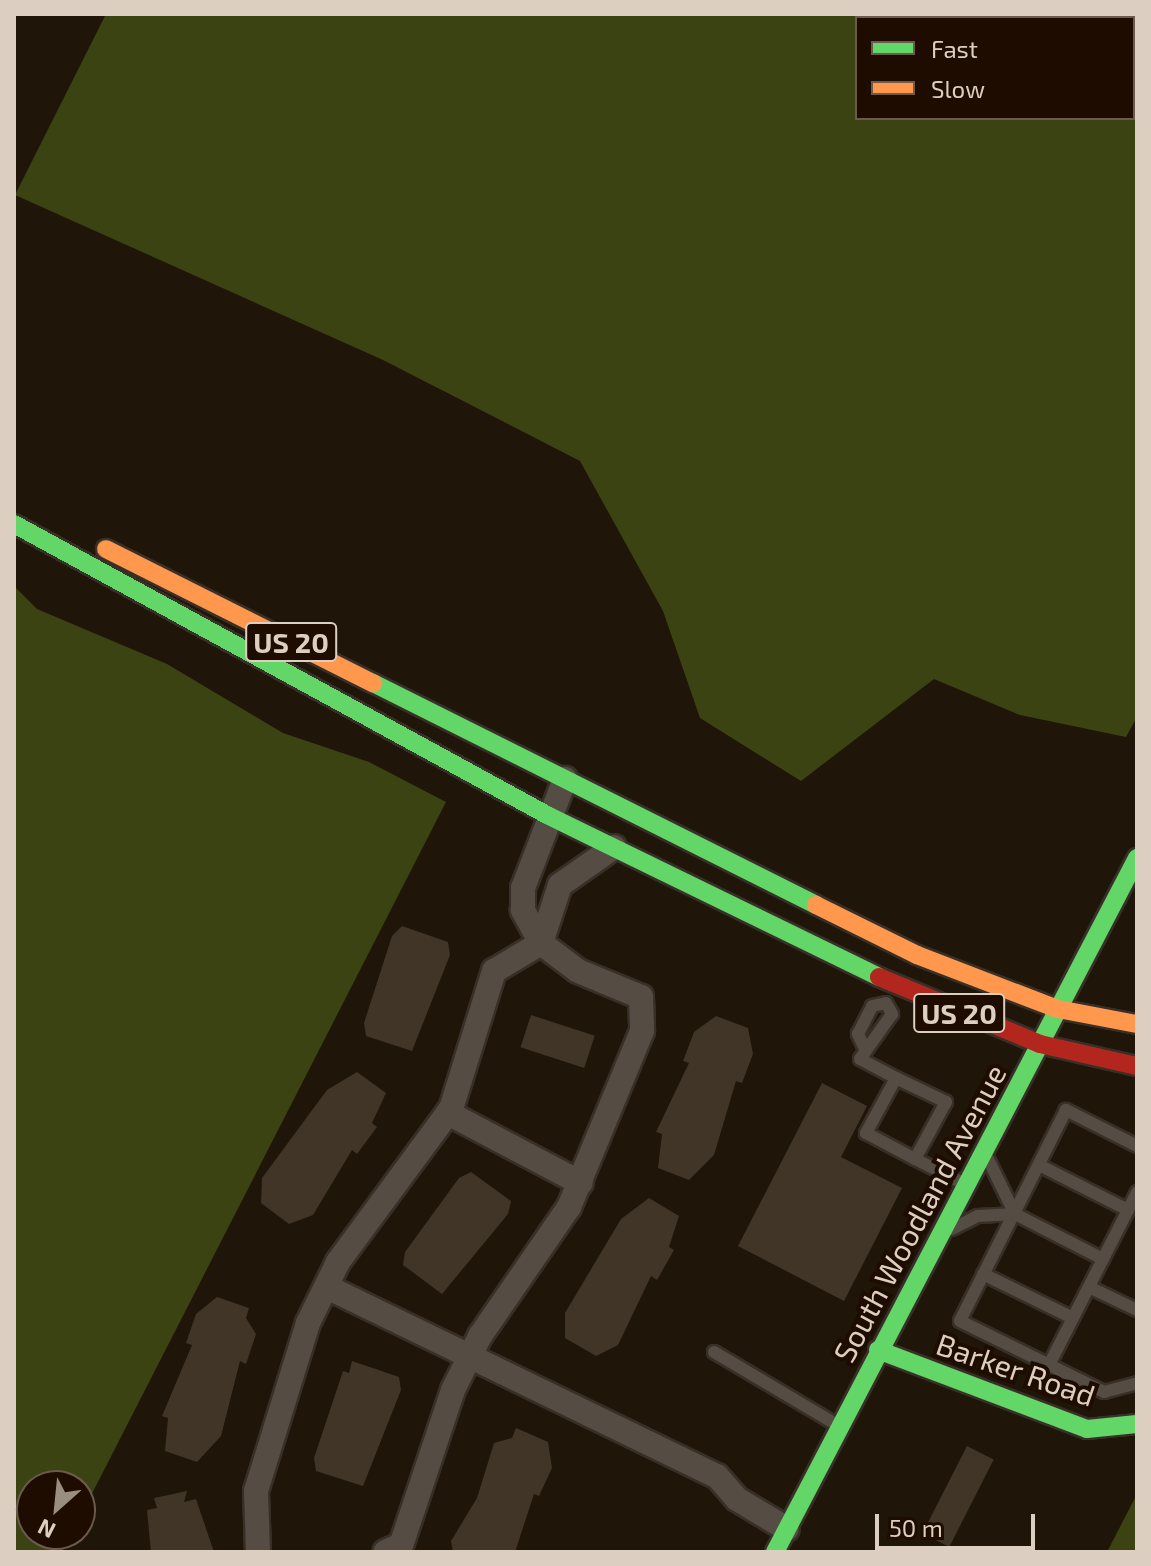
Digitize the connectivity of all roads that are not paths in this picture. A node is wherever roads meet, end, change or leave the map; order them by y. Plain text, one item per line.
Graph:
1 (14, 512) edge
2 (14, 524) edge
3 (565, 779) junction
4 (547, 815) junction
5 (614, 847) junction
6 (1137, 858) edge
7 (541, 943) junction
8 (889, 995) junction
9 (1058, 1009) junction
10 (1137, 1024) edge
11 (1040, 1044) junction
12 (865, 1049) junction
13 (1137, 1066) edge
14 (896, 1078) junction
15 (448, 1113) junction
16 (1137, 1146) edge
17 (984, 1149) junction
18 (915, 1159) junction
19 (1039, 1165) junction
20 (581, 1183) junction
21 (965, 1184) junction
22 (1137, 1192) edge
23 (1128, 1210) junction
24 (1015, 1214) junction
25 (939, 1235) junction
26 (1103, 1259) junction
27 (983, 1274) junction
28 (327, 1287) junction
29 (1089, 1287) junction
30 (1137, 1310) edge
31 (1073, 1318) junction
32 (878, 1350) junction
33 (714, 1352) dead end
34 (469, 1360) junction
35 (1049, 1365) junction
36 (1137, 1383) edge
37 (1137, 1424) edge
38 (839, 1426) junction
39 (787, 1529) junction
40 (258, 1552) edge
41 (385, 1552) edge
42 (775, 1552) edge

1 - 3 main road, US 20
2 - 4 main road, US 20
3 - 4 street
3 - 9 main road, US 20
4 - 5 main road, US 20
4 - 7 street
5 - 7 street
5 - 8 main road, US 20
6 - 9 main road, South Woodland Avenue
7 - 15 street
7 - 20 street
8 - 11 main road, US 20
8 - 12 lane
8 - 12 lane
9 - 10 main road, US 20
9 - 11 main road, South Woodland Avenue
11 - 13 main road, US 20
11 - 17 main road, South Woodland Avenue
12 - 14 lane
14 - 18 lane
14 - 18 lane
15 - 20 street
15 - 28 street
16 - 19 lane
17 - 21 main road, South Woodland Avenue
17 - 24 lane
18 - 21 lane
19 - 23 lane
19 - 24 lane
20 - 34 street
21 - 25 main road, South Woodland Avenue
22 - 23 lane
23 - 26 lane
24 - 25 lane
24 - 26 lane
24 - 27 lane
25 - 32 main road, South Woodland Avenue
26 - 29 lane
27 - 31 lane
27 - 35 lane
28 - 34 street
28 - 40 street
29 - 30 lane
29 - 31 lane
31 - 35 lane
32 - 37 main road, Barker Road
32 - 38 main road, South Woodland Avenue
33 - 38 lane
34 - 39 street
34 - 41 street
35 - 36 lane
38 - 39 main road, South Woodland Avenue
39 - 42 main road, South Woodland Avenue

